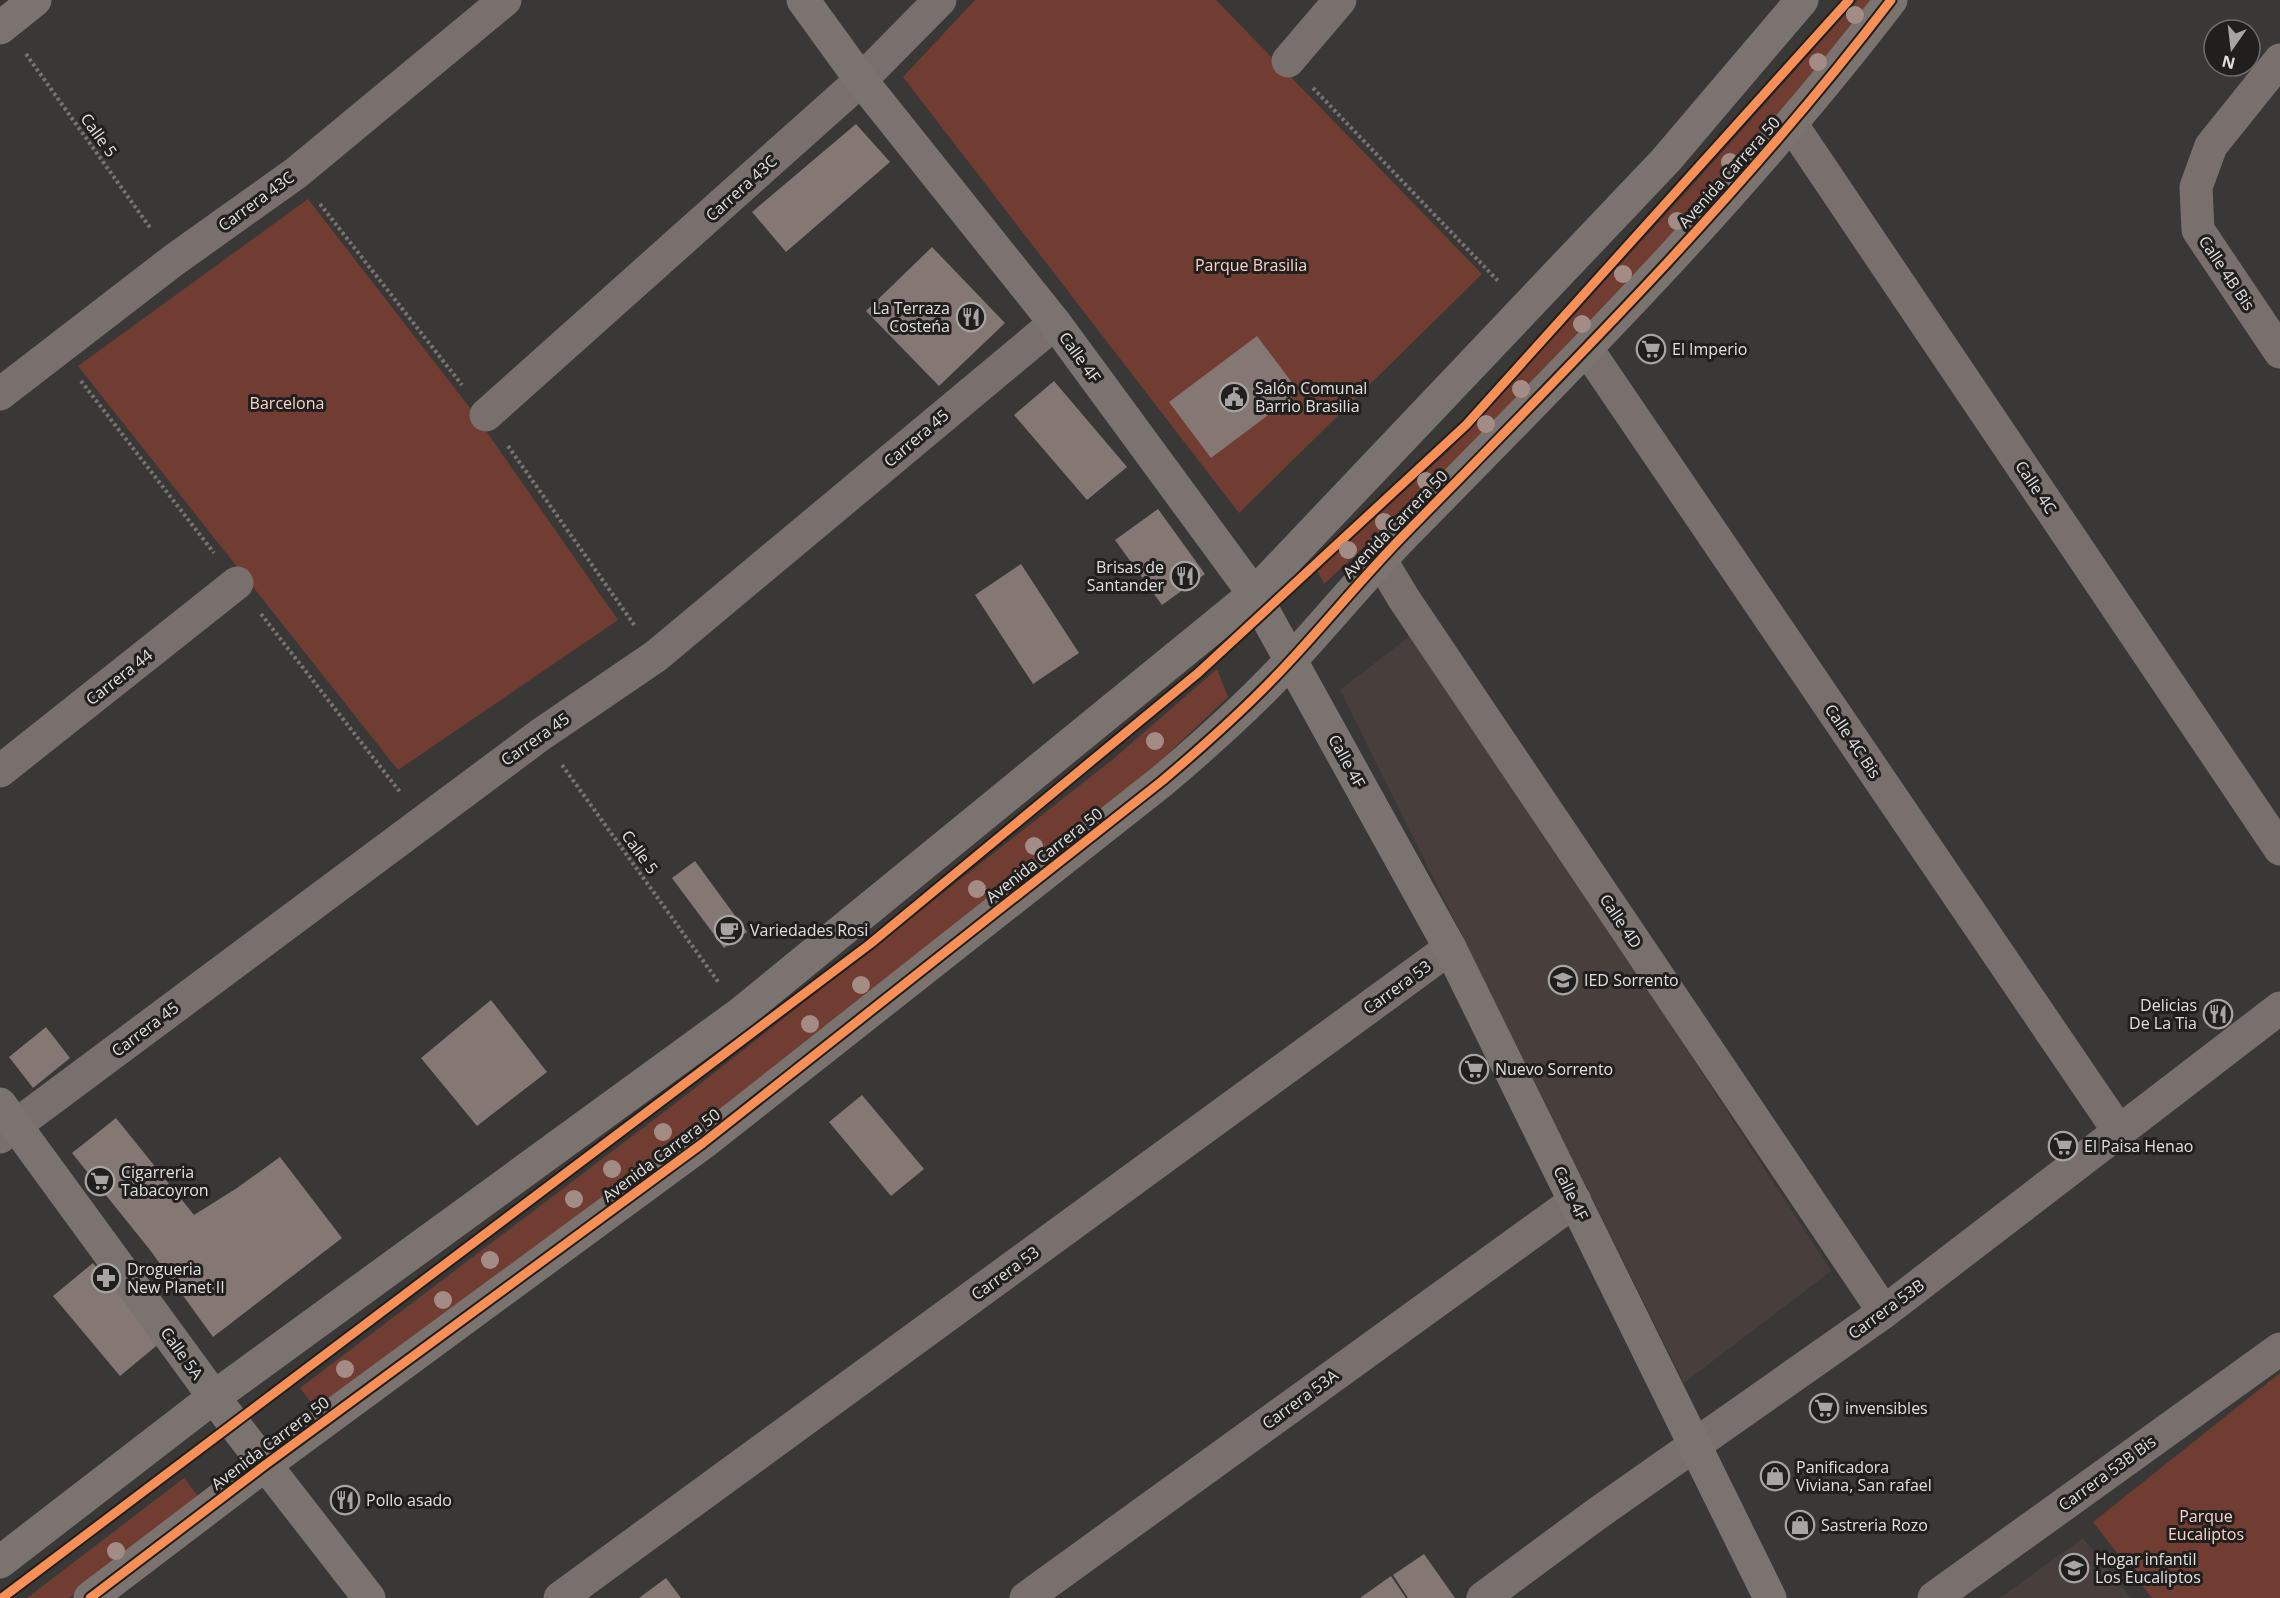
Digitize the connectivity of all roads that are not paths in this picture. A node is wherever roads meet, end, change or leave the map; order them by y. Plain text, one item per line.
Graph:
1 (35, 0) edge
2 (505, 0) edge
3 (803, 0) edge
4 (940, 0) edge
5 (1340, 0) edge
6 (1802, 0) edge
7 (1891, 0) edge
8 (3, 26) edge
9 (2280, 60) edge
10 (1288, 61) road end
11 (861, 80) junction
12 (1792, 125) junction
13 (1055, 322) junction
14 (1587, 349) junction
15 (2280, 352) edge
16 (0, 394) edge
17 (486, 415) dead end
18 (1380, 560) junction
19 (237, 583) dead end
20 (1254, 594) junction
21 (1290, 661) junction
22 (0, 771) edge
23 (2280, 849) edge
24 (1450, 948) junction
25 (2280, 1008) edge
26 (5, 1122) edge
27 (2120, 1133) junction
28 (1575, 1201) junction
29 (1884, 1312) junction
30 (2280, 1349) edge
31 (214, 1397) junction
32 (1696, 1444) junction
33 (265, 1465) junction
34 (0, 1562) edge
35 (90, 1598) edge
36 (369, 1598) edge
37 (560, 1598) edge
38 (1026, 1598) edge
39 (1483, 1598) edge
40 (1770, 1598) edge
41 (1934, 1598) edge

1 - 8 main road
2 - 16 street, Carrera 43C
3 - 11 main road, Calle 4F
4 - 11 street
5 - 10 street
6 - 20 main road
7 - 12 main road, Avenida Carrera 50
9 - 15 street, Calle 4B Bis
11 - 13 main road, Calle 4F
11 - 17 street, Carrera 43C
12 - 14 main road, Avenida Carrera 50
12 - 23 street, Calle 4C
13 - 20 main road, Calle 4F
13 - 26 street, Carrera 45
14 - 18 main road, Avenida Carrera 50
14 - 27 street, Calle 4C Bis
18 - 21 main road, Avenida Carrera 50
18 - 29 street, Calle 4D
19 - 22 street, Carrera 44
20 - 21 main road, Calle 4F
20 - 31 main road
21 - 24 main road, Calle 4F
21 - 33 main road, Avenida Carrera 50
24 - 28 main road, Calle 4F
24 - 37 street, Carrera 53
25 - 27 street, Carrera 53B
26 - 31 main road, Calle 5A
27 - 29 street, Carrera 53B
28 - 32 main road, Calle 4F
28 - 38 street, Carrera 53A
29 - 32 street, Carrera 53B
30 - 41 street, Carrera 53B Bis
31 - 33 main road, Calle 5A
31 - 34 main road
32 - 39 street, Carrera 53B
32 - 40 main road, Calle 4F
33 - 35 main road, Avenida Carrera 50
33 - 36 main road, Calle 5A

